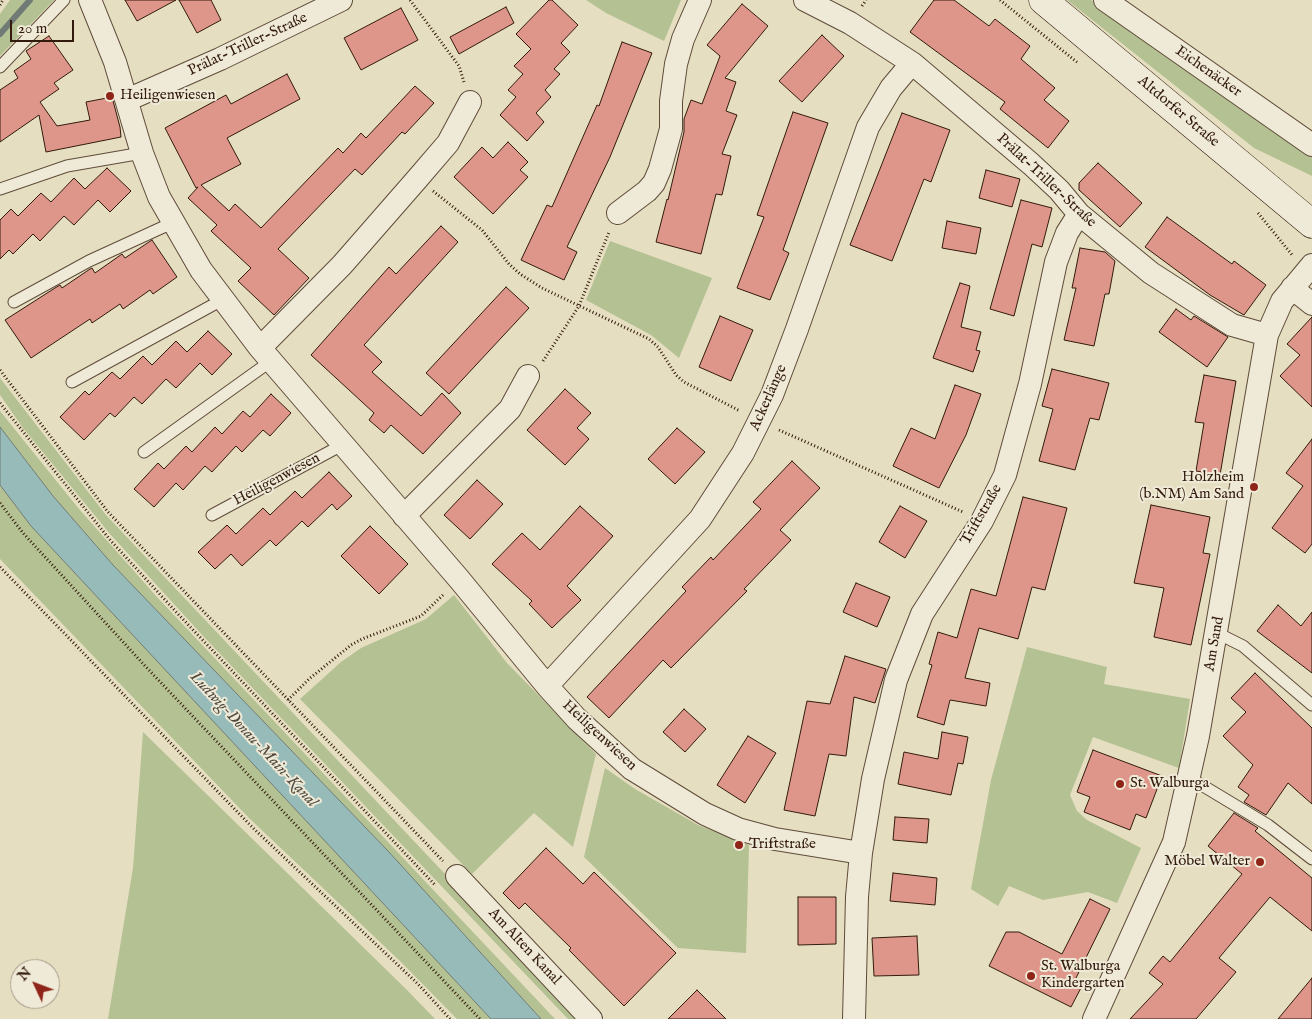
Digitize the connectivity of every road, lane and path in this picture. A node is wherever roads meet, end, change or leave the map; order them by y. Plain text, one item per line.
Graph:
1 (3, 0) edge
2 (64, 0) edge
3 (90, 0) edge
4 (341, 0) edge
5 (410, 0) edge
6 (700, 0) edge
7 (806, 0) edge
8 (1000, 0) edge
9 (1043, 0) edge
10 (1105, 0) edge
11 (0, 4) edge
12 (912, 63) junction
13 (0, 67) edge
14 (1084, 68) dead end
15 (127, 100) junction
16 (470, 102) joint
17 (1312, 145) edge
18 (142, 153) junction
19 (418, 178) junction
20 (0, 189) edge
21 (1251, 206) dead end
22 (618, 213) joint
23 (1079, 214) junction
24 (172, 223) junction
25 (1312, 224) edge
26 (1303, 275) edge
27 (222, 300) junction
28 (14, 302) dead end
29 (1312, 304) edge
30 (578, 306) junction
31 (1268, 335) junction
32 (265, 354) junction
33 (0, 370) edge
34 (528, 376) joint
35 (72, 382) dead end
36 (0, 403) edge
37 (760, 421) junction
38 (342, 445) junction
39 (144, 452) dead end
40 (0, 503) edge
41 (212, 515) dead end
42 (404, 516) junction
43 (982, 520) junction
44 (0, 567) edge
45 (458, 579) junction
46 (1216, 633) junction
47 (547, 686) junction
48 (288, 700) junction
49 (1312, 705) edge
50 (1190, 778) junction
51 (861, 853) junction
52 (1312, 859) edge
53 (458, 876) joint
54 (442, 892) dead end
55 (450, 1019) edge
56 (480, 1019) edge
57 (591, 1019) edge
58 (854, 1019) edge
59 (1094, 1019) edge

1 - 11 path
2 - 13 lane
3 - 15 street, Heiligenwiesen
4 - 15 street, Prälat-Triller-Straße
5 - 16 path
6 - 22 street
7 - 12 street, Prälat-Triller-Straße
8 - 14 path
9 - 25 main road, Altdorfer Straße
10 - 17 street, Eichenäcker
12 - 23 street, Prälat-Triller-Straße
12 - 37 street, Ackerlänge
15 - 18 street, Heiligenwiesen
16 - 19 street
18 - 20 lane
18 - 24 street, Heiligenwiesen
19 - 30 path
19 - 32 street
21 - 26 path
22 - 30 path
23 - 31 street, Prälat-Triller-Straße
23 - 43 street, Triftstraße
24 - 27 street, Heiligenwiesen
24 - 28 lane
26 - 29 street
26 - 31 street, Am Sand
27 - 32 street, Heiligenwiesen
27 - 35 lane
30 - 34 path
30 - 37 path
31 - 46 street, Am Sand
32 - 38 street, Heiligenwiesen
32 - 39 lane
33 - 48 path
34 - 42 street
36 - 54 path
37 - 43 path
37 - 47 street, Ackerlänge
38 - 41 lane, Heiligenwiesen
38 - 42 street, Heiligenwiesen
40 - 56 path
42 - 45 street, Heiligenwiesen
43 - 51 street, Triftstraße
44 - 55 path
45 - 47 street, Heiligenwiesen
45 - 48 path
46 - 49 lane
46 - 50 street, Am Sand
47 - 51 street, Heiligenwiesen
48 - 53 path
50 - 52 lane
50 - 59 street, Am Sand
51 - 58 street, Triftstraße
53 - 57 street, Am Alten Kanal

